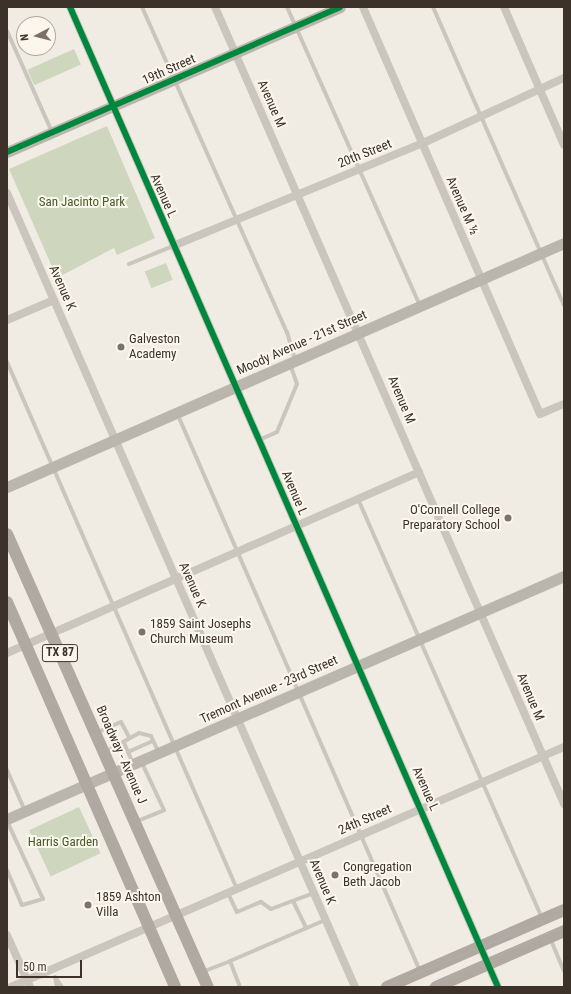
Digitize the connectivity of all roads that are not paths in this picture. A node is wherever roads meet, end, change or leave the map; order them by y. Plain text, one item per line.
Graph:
1 (70, 7) edge
2 (142, 7) edge
3 (215, 7) edge
4 (287, 7) edge
5 (340, 7) edge
6 (363, 7) edge
7 (433, 7) edge
8 (504, 7) edge
9 (296, 26) junction
10 (7, 32) edge
11 (235, 53) junction
12 (564, 78) edge
13 (174, 80) junction
14 (540, 91) junction
15 (112, 108) junction
16 (482, 117) junction
17 (53, 134) junction
18 (421, 144) junction
19 (564, 145) edge
20 (7, 152) edge
21 (358, 170) junction
22 (7, 193) edge
23 (298, 195) junction
24 (236, 220) junction
25 (564, 243) edge
26 (173, 246) junction
27 (541, 253) junction
28 (130, 264) dead end
29 (481, 280) junction
30 (54, 300) junction
31 (564, 305) edge
32 (420, 306) junction
33 (7, 320) edge
34 (359, 333) junction
35 (7, 362) edge
36 (292, 362) junction
37 (235, 387) junction
38 (564, 404) edge
39 (177, 412) junction
40 (259, 440) junction
41 (116, 441) junction
42 (53, 467) junction
43 (419, 472) junction
44 (7, 487) edge
45 (358, 499) junction
46 (297, 527) junction
47 (7, 534) edge
48 (236, 553) junction
49 (564, 576) edge
50 (176, 579) junction
51 (7, 602) edge
52 (114, 606) junction
53 (480, 613) junction
54 (52, 634) junction
55 (418, 640) junction
56 (26, 645) junction
57 (7, 653) edge
58 (358, 666) junction
59 (296, 693) junction
60 (238, 719) junction
61 (108, 727) junction
62 (96, 733) junction
63 (129, 737) junction
64 (153, 741) junction
65 (124, 743) junction
66 (117, 747) junction
67 (175, 747) junction
68 (564, 747) edge
69 (104, 752) junction
70 (128, 752) junction
71 (159, 753) junction
72 (543, 756) junction
73 (137, 762) junction
74 (7, 770) edge
75 (113, 772) junction
76 (87, 783) junction
77 (481, 783) junction
78 (564, 804) edge
79 (421, 809) junction
80 (25, 812) junction
81 (7, 820) edge
82 (135, 822) junction
83 (360, 835) junction
84 (300, 862) junction
85 (7, 870) edge
86 (237, 889) junction
87 (228, 893) junction
88 (314, 893) junction
89 (294, 903) junction
90 (564, 910) edge
91 (176, 915) junction
92 (542, 919) junction
93 (325, 920) junction
94 (150, 927) junction
95 (306, 928) junction
96 (564, 931) edge
97 (7, 935) edge
98 (549, 937) junction
99 (481, 946) junction
100 (230, 961) junction
101 (488, 965) junction
102 (564, 971) edge
103 (201, 972) junction
104 (421, 972) junction
105 (54, 973) junction
106 (28, 984) edge
107 (11, 987) edge
108 (57, 987) edge
109 (62, 987) edge
110 (175, 987) edge
111 (208, 987) edge
112 (240, 987) edge
113 (355, 987) edge
114 (387, 987) edge
115 (436, 987) edge
116 (498, 987) edge

1 - 15 street, Avenue L
2 - 13 lane
3 - 11 street, Avenue M
4 - 9 lane
5 - 9 street, 19th Street
6 - 18 street, Avenue M ½
7 - 16 lane
8 - 14 street
9 - 11 street, 19th Street
9 - 21 lane
10 - 17 lane
11 - 13 street, 19th Street
11 - 23 street, Avenue M
12 - 14 street, 20th Street
13 - 15 street, 19th Street
13 - 24 lane
14 - 16 street, 20th Street
14 - 19 street
15 - 17 street, 19th Street
15 - 26 street, Avenue L
16 - 18 street, 20th Street
16 - 27 lane
17 - 20 street, 19th Street
18 - 21 street, 20th Street
18 - 29 street, Avenue M ½
21 - 23 street, 20th Street
21 - 32 lane
22 - 30 street, Avenue K
23 - 24 street, 20th Street
23 - 34 street, Avenue M
24 - 26 street, 20th Street
24 - 36 lane
25 - 27 street, Moody Avenue - 21st Street
26 - 28 lane
26 - 37 street, Avenue L
27 - 29 street, Moody Avenue - 21st Street
27 - 31 lane
29 - 32 street, Moody Avenue - 21st Street
29 - 38 street, Avenue M ½
30 - 33 street
30 - 41 street, Avenue K
32 - 34 street, Moody Avenue - 21st Street
34 - 36 street, Moody Avenue - 21st Street
34 - 43 street, Avenue M
35 - 42 lane
36 - 37 street, Moody Avenue - 21st Street
36 - 40 lane
37 - 39 street, Moody Avenue - 21st Street
37 - 40 street, Avenue L
39 - 41 street, Moody Avenue - 21st Street
39 - 48 lane
40 - 46 street, Avenue L
41 - 42 street, Moody Avenue - 21st Street
41 - 50 street, Avenue K
42 - 44 street, Moody Avenue - 21st Street
42 - 52 lane
43 - 45 street
43 - 53 street, Avenue M
45 - 46 street
45 - 55 lane
46 - 48 street
46 - 58 street, Avenue L
47 - 54 main road, Broadway - Avenue J / TX 87
48 - 50 street
48 - 59 lane
49 - 53 street, Tremont Avenue - 23rd Street
50 - 52 street
50 - 60 street, Avenue K
51 - 56 main road, TX 87
52 - 54 street
52 - 67 lane
53 - 55 street, Tremont Avenue - 23rd Street
53 - 72 street, Avenue M
54 - 56 street
54 - 62 main road, Broadway - Avenue J / TX 87
55 - 58 street, Tremont Avenue - 23rd Street
55 - 77 lane
56 - 57 street
56 - 76 main road, TX 87
58 - 59 street, Tremont Avenue - 23rd Street
58 - 79 street, Avenue L
59 - 60 street, Tremont Avenue - 23rd Street
59 - 83 lane
60 - 67 street, Tremont Avenue - 23rd Street
60 - 84 street, Avenue K
61 - 62 lane
61 - 63 lane
61 - 66 lane
62 - 69 main road, Broadway - Avenue J / TX 87
63 - 64 lane
63 - 65 lane
64 - 70 lane
64 - 71 lane
65 - 66 lane
65 - 70 lane
66 - 69 lane
67 - 71 street, Tremont Avenue - 23rd Street
67 - 86 lane
68 - 72 street, 24th Street
69 - 75 main road, Broadway - Avenue J / TX 87
70 - 73 lane
71 - 73 street, Tremont Avenue - 23rd Street
72 - 77 street, 24th Street
72 - 78 street, Avenue M
73 - 75 street, Tremont Avenue - 23rd Street
73 - 82 lane
74 - 80 lane
75 - 76 street, Tremont Avenue - 23rd Street
75 - 82 main road, Broadway - Avenue J / TX 87
76 - 80 street, Tremont Avenue - 23rd Street
76 - 94 main road, TX 87
77 - 79 street, 24th Street
77 - 92 lane
79 - 83 street, 24th Street
79 - 99 street, Avenue L
80 - 81 street, Tremont Avenue - 23rd Street
81 - 85 lane
82 - 91 main road, Broadway - Avenue J / TX 87
83 - 84 street, 24th Street
83 - 104 lane
84 - 86 street, 24th Street
84 - 88 street, Avenue K
86 - 87 street, 24th Street
87 - 89 lane
87 - 91 street, 24th Street
88 - 89 lane
88 - 93 street, Avenue K
89 - 95 lane
90 - 92 main road
91 - 94 street, 24th Street
91 - 103 main road, Broadway - Avenue J / TX 87
92 - 99 main road
93 - 95 lane
93 - 113 street, Avenue K
94 - 105 street, 24th Street
94 - 110 main road, TX 87
95 - 100 lane
96 - 98 main road
97 - 106 street
98 - 101 main road
98 - 102 lane
99 - 101 street, Avenue L
99 - 104 main road
100 - 103 lane
100 - 112 lane
101 - 115 main road
101 - 116 street, Avenue L
103 - 111 main road, Broadway - Avenue J / TX 87
104 - 114 main road
105 - 106 street, 24th Street
105 - 108 lane
105 - 109 lane
106 - 107 street, 24th Street

